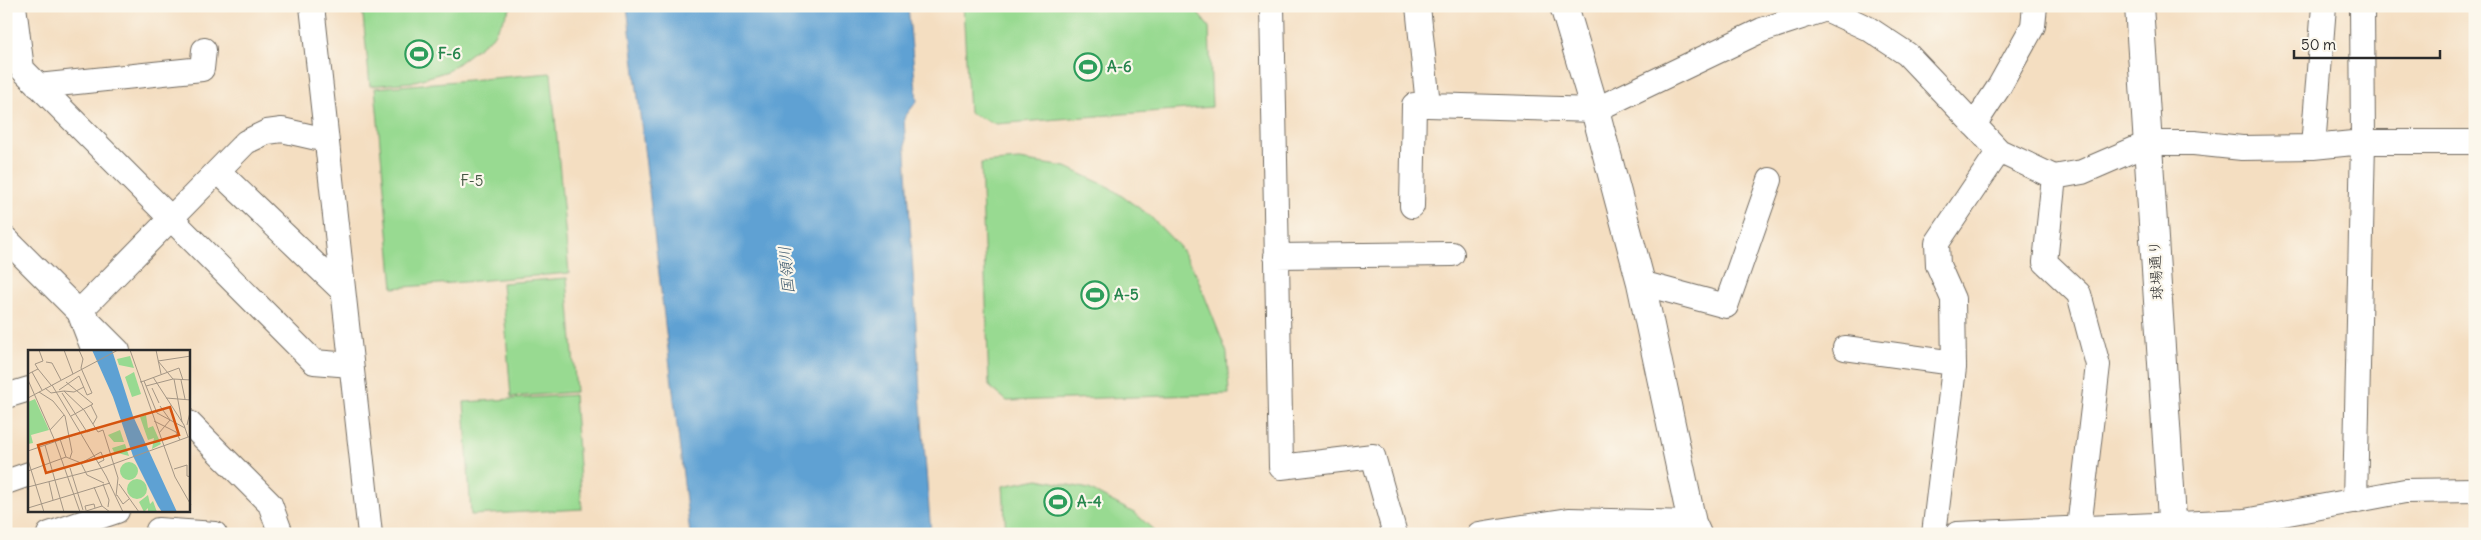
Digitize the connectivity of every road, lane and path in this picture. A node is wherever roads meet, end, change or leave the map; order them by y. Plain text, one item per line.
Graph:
1 (14, 6) edge
2 (312, 6) edge
3 (1272, 6) edge
4 (1418, 6) edge
5 (1564, 6) edge
6 (2139, 6) edge
7 (2324, 6) edge
8 (2362, 6) edge
9 (2029, 7) edge
10 (1826, 8) edge
11 (204, 50) dead end
12 (38, 86) junction
13 (1428, 105) junction
14 (1595, 110) junction
15 (1974, 125) junction
16 (326, 140) junction
17 (2363, 142) junction
18 (2475, 142) edge
19 (2149, 143) junction
20 (2313, 147) junction
21 (1999, 150) junction
22 (218, 171) junction
23 (2054, 177) junction
24 (1770, 180) dead end
25 (1412, 206) dead end
26 (169, 218) junction
27 (6, 239) edge
28 (1452, 254) dead end
29 (1276, 256) junction
30 (1641, 283) junction
31 (343, 291) junction
32 (78, 312) junction
33 (1845, 348) dead end
34 (94, 350) edge
35 (117, 350) edge
36 (1954, 363) junction
37 (351, 365) junction
38 (28, 388) edge
39 (6, 396) edge
40 (190, 424) edge
41 (28, 474) edge
42 (6, 482) edge
43 (2475, 490) edge
44 (2355, 501) junction
45 (114, 512) edge
46 (156, 525) edge
47 (1571, 527) edge
48 (2079, 528) junction
49 (1694, 529) edge
50 (2172, 529) edge
51 (48, 534) edge
52 (214, 534) edge
53 (281, 534) edge
54 (370, 534) edge
55 (1395, 534) edge
56 (1479, 534) edge
57 (1934, 534) edge
58 (1957, 534) edge

1 - 12 street
2 - 16 street
3 - 29 street
4 - 13 street
5 - 14 street
6 - 19 street, 球場通り
7 - 20 street
8 - 17 street
9 - 15 street
10 - 14 street
10 - 15 street
11 - 12 street
12 - 26 street
13 - 14 street
13 - 25 street
14 - 30 street
15 - 21 street
16 - 22 street
16 - 31 street
17 - 18 street
17 - 20 street
17 - 44 street
19 - 20 street
19 - 23 street
19 - 50 street, 球場通り
21 - 23 street
21 - 36 street
22 - 26 street
22 - 31 street
23 - 48 street
24 - 30 street
26 - 32 street
26 - 37 street
27 - 32 street
28 - 29 street
29 - 55 street
30 - 49 street
31 - 37 street
32 - 34 street
32 - 35 street
33 - 36 street
36 - 57 street
37 - 54 street
38 - 39 street
40 - 53 street
41 - 42 street
43 - 44 street
44 - 50 street
45 - 51 street
46 - 52 street
47 - 49 street
47 - 56 street
48 - 50 street
48 - 58 street

